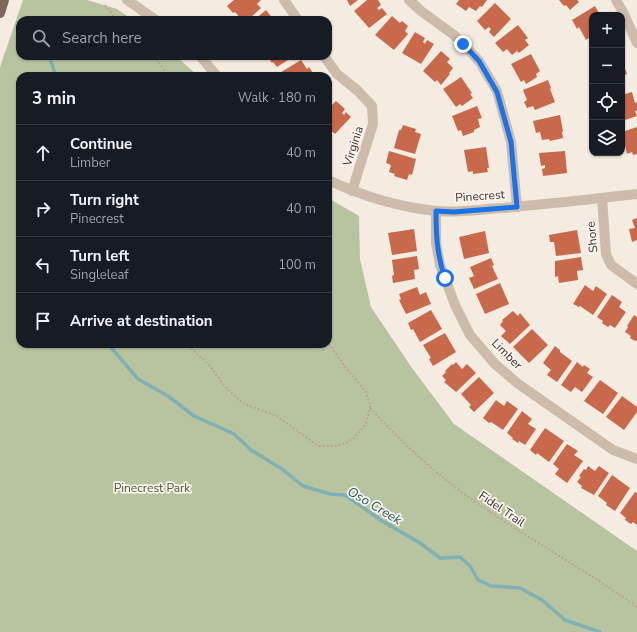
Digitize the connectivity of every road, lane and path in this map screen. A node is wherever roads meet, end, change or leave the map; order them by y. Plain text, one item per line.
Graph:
1 (4, 0) edge
2 (127, 0) edge
3 (284, 0) edge
4 (409, 0) edge
5 (616, 0) edge
6 (105, 5) dead end
7 (0, 13) edge
8 (114, 16) edge
9 (150, 16) edge
10 (295, 16) edge
11 (637, 43) edge
12 (157, 60) edge
13 (203, 60) edge
14 (327, 60) edge
15 (166, 72) edge
16 (214, 72) edge
17 (332, 182) edge
18 (352, 191) junction
19 (637, 194) edge
20 (602, 198) junction
21 (517, 207) junction
22 (436, 211) junction
23 (637, 284) edge
24 (190, 348) edge
25 (332, 348) edge
26 (370, 408) junction
27 (637, 459) edge
28 (637, 607) edge

1 - 7 main road
2 - 9 street
3 - 10 street
4 - 21 street
5 - 11 street
6 - 8 path
12 - 15 path
13 - 16 street
14 - 18 street, Virginia
17 - 18 street, Pinecrest
18 - 22 street, Pinecrest
19 - 20 street, Pinecrest
20 - 21 street, Pinecrest
20 - 23 street, Shore
21 - 22 street, Pinecrest
22 - 27 street, Limber
24 - 26 path
25 - 26 path
26 - 28 path, Fidel Trail

